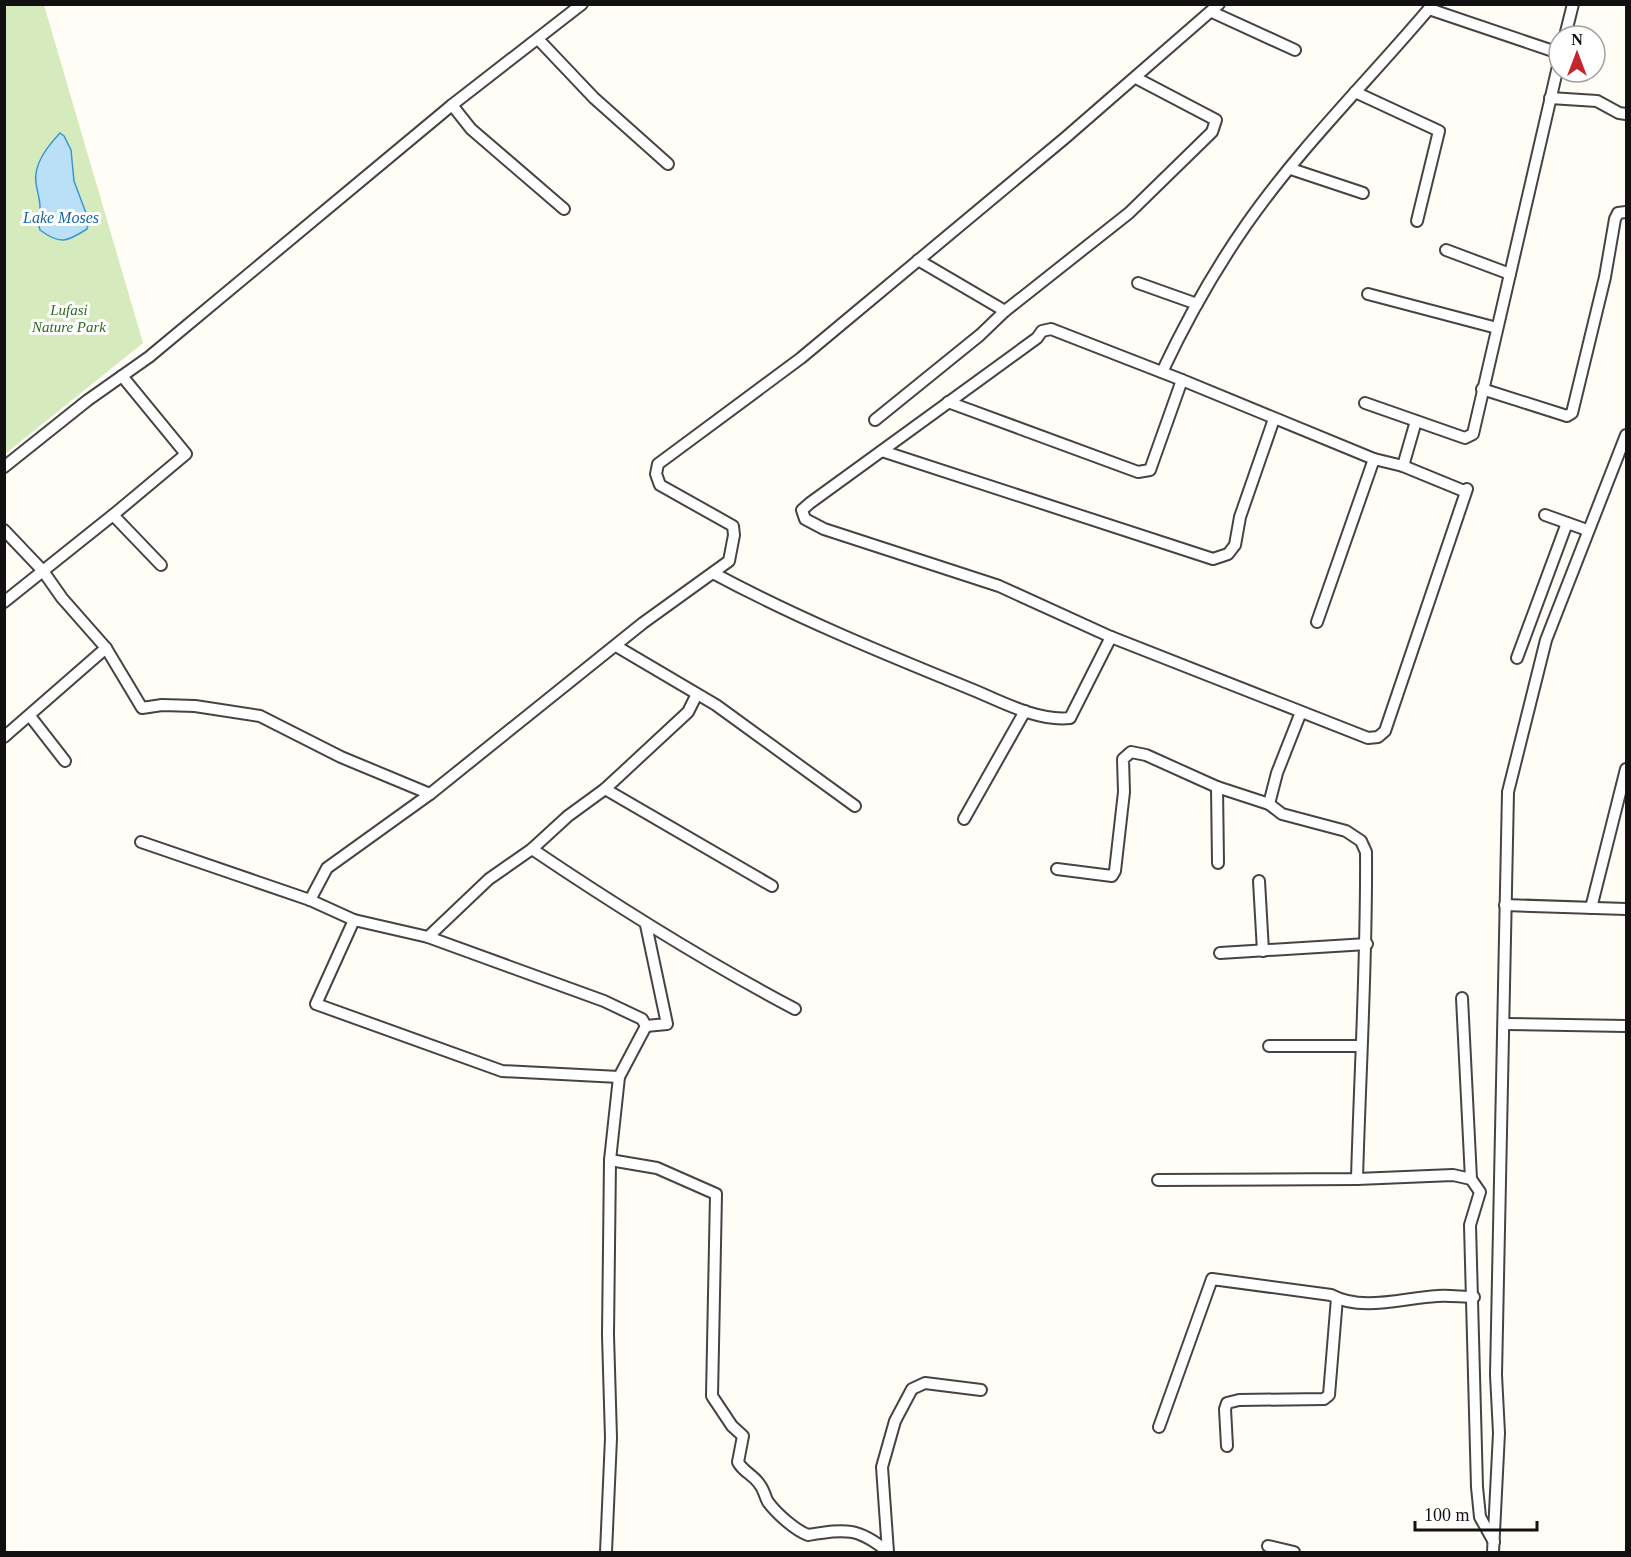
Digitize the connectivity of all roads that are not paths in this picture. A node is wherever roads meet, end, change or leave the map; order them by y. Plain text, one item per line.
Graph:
1 (582, 4) edge
2 (1573, 4) edge
3 (1431, 7) edge
4 (1215, 8) edge
5 (1568, 24) edge
6 (538, 39) junction
7 (1547, 48) edge
8 (1295, 50) dead end
9 (1136, 78) junction
10 (1554, 84) edge
11 (1355, 93) junction
12 (1550, 98) junction
13 (452, 105) junction
14 (1626, 114) edge
15 (668, 164) dead end
16 (1291, 169) junction
17 (1363, 193) dead end
18 (564, 209) dead end
19 (1626, 212) edge
20 (1417, 221) dead end
21 (1446, 250) dead end
22 (918, 260) junction
23 (1510, 274) junction
24 (1138, 283) dead end
25 (1368, 294) dead end
26 (1197, 304) junction
27 (1005, 311) junction
28 (1497, 328) junction
29 (1162, 372) junction
30 (122, 376) junction
31 (1182, 380) junction
32 (1482, 388) junction
33 (948, 402) junction
34 (1365, 403) dead end
35 (1274, 418) junction
36 (875, 420) dead end
37 (1416, 421) junction
38 (1626, 435) edge
39 (882, 451) junction
40 (1374, 459) junction
41 (1403, 466) junction
42 (4, 467) edge
43 (1545, 515) dead end
44 (113, 516) junction
45 (1567, 523) junction
46 (4, 530) edge
47 (1587, 530) junction
48 (161, 565) dead end
49 (43, 571) junction
50 (713, 573) junction
51 (4, 602) edge
52 (1317, 622) dead end
53 (1111, 638) junction
54 (616, 646) junction
55 (106, 648) junction
56 (1517, 658) dead end
57 (696, 696) junction
58 (1025, 711) junction
59 (1301, 712) junction
60 (30, 716) junction
61 (4, 737) edge
62 (65, 761) dead end
63 (1626, 769) edge
64 (1217, 788) junction
65 (605, 789) junction
66 (430, 794) junction
67 (1269, 804) junction
68 (855, 806) dead end
69 (1614, 818) junction
70 (1626, 818) edge
71 (963, 819) dead end
72 (141, 842) dead end
73 (532, 849) junction
74 (1218, 862) dead end
75 (1057, 869) dead end
76 (1259, 881) dead end
77 (771, 886) dead end
78 (310, 900) junction
79 (1505, 905) junction
80 (1591, 908) junction
81 (1626, 909) edge
82 (354, 920) junction
83 (646, 925) junction
84 (428, 937) junction
85 (1367, 944) junction
86 (1263, 951) junction
87 (1220, 953) dead end
88 (1462, 998) dead end
89 (795, 1009) dead end
90 (1504, 1024) junction
91 (646, 1026) junction
92 (1626, 1026) edge
93 (1269, 1046) dead end
94 (1361, 1046) junction
95 (619, 1077) junction
96 (610, 1160) junction
97 (1358, 1179) junction
98 (1471, 1179) junction
99 (1158, 1180) dead end
100 (1474, 1297) junction
101 (1337, 1298) junction
102 (981, 1390) dead end
103 (1159, 1427) dead end
104 (1227, 1446) dead end
105 (1268, 1546) dead end
106 (1494, 1547) edge
107 (606, 1552) edge
108 (888, 1552) edge
109 (1294, 1552) edge

1 - 6 street
2 - 5 street
3 - 7 street
3 - 11 street
4 - 8 street
4 - 9 street
6 - 13 street
6 - 15 street
9 - 22 street
9 - 27 street
10 - 12 street
11 - 16 street
11 - 20 street
12 - 14 street
12 - 23 street
13 - 18 street
13 - 30 street
16 - 17 street
16 - 26 street
19 - 32 street
21 - 23 street
22 - 27 street
22 - 50 street
23 - 28 street
24 - 26 street
25 - 28 street
26 - 29 street
27 - 36 street
28 - 32 street
29 - 31 street
29 - 33 street
30 - 42 street
30 - 44 street
31 - 33 street
31 - 35 street
32 - 37 street
33 - 39 street
34 - 37 street
35 - 39 street
35 - 40 street
37 - 41 street
38 - 47 street
39 - 53 street
40 - 41 street
40 - 52 street
41 - 59 street
43 - 45 street
44 - 48 street
44 - 49 street
45 - 47 street
45 - 56 street
46 - 49 street
47 - 79 street
49 - 51 street
49 - 55 street
50 - 54 street
50 - 58 street
53 - 58 street
53 - 59 street
54 - 57 street
54 - 66 street
55 - 60 street
55 - 66 street
57 - 65 street
57 - 68 street
58 - 71 street
59 - 67 street
60 - 61 street
60 - 62 street
63 - 69 street
64 - 67 street
64 - 74 street
64 - 75 street
65 - 73 street
65 - 77 street
66 - 78 street
67 - 85 street
69 - 70 street
69 - 80 street
72 - 78 street
73 - 83 street
73 - 84 street
76 - 86 street
78 - 82 street
79 - 80 street
79 - 90 street
80 - 81 street
82 - 84 street
82 - 95 street
83 - 89 street
83 - 91 street
84 - 91 street
85 - 86 street
85 - 94 street
86 - 87 street
88 - 98 street
90 - 92 street
90 - 106 street
91 - 95 street
93 - 94 street
94 - 97 street
95 - 96 street
96 - 107 street
96 - 108 street
97 - 98 street
97 - 99 street
98 - 100 street
100 - 101 street
100 - 106 street
101 - 103 street
101 - 104 street
102 - 108 street
105 - 109 street

